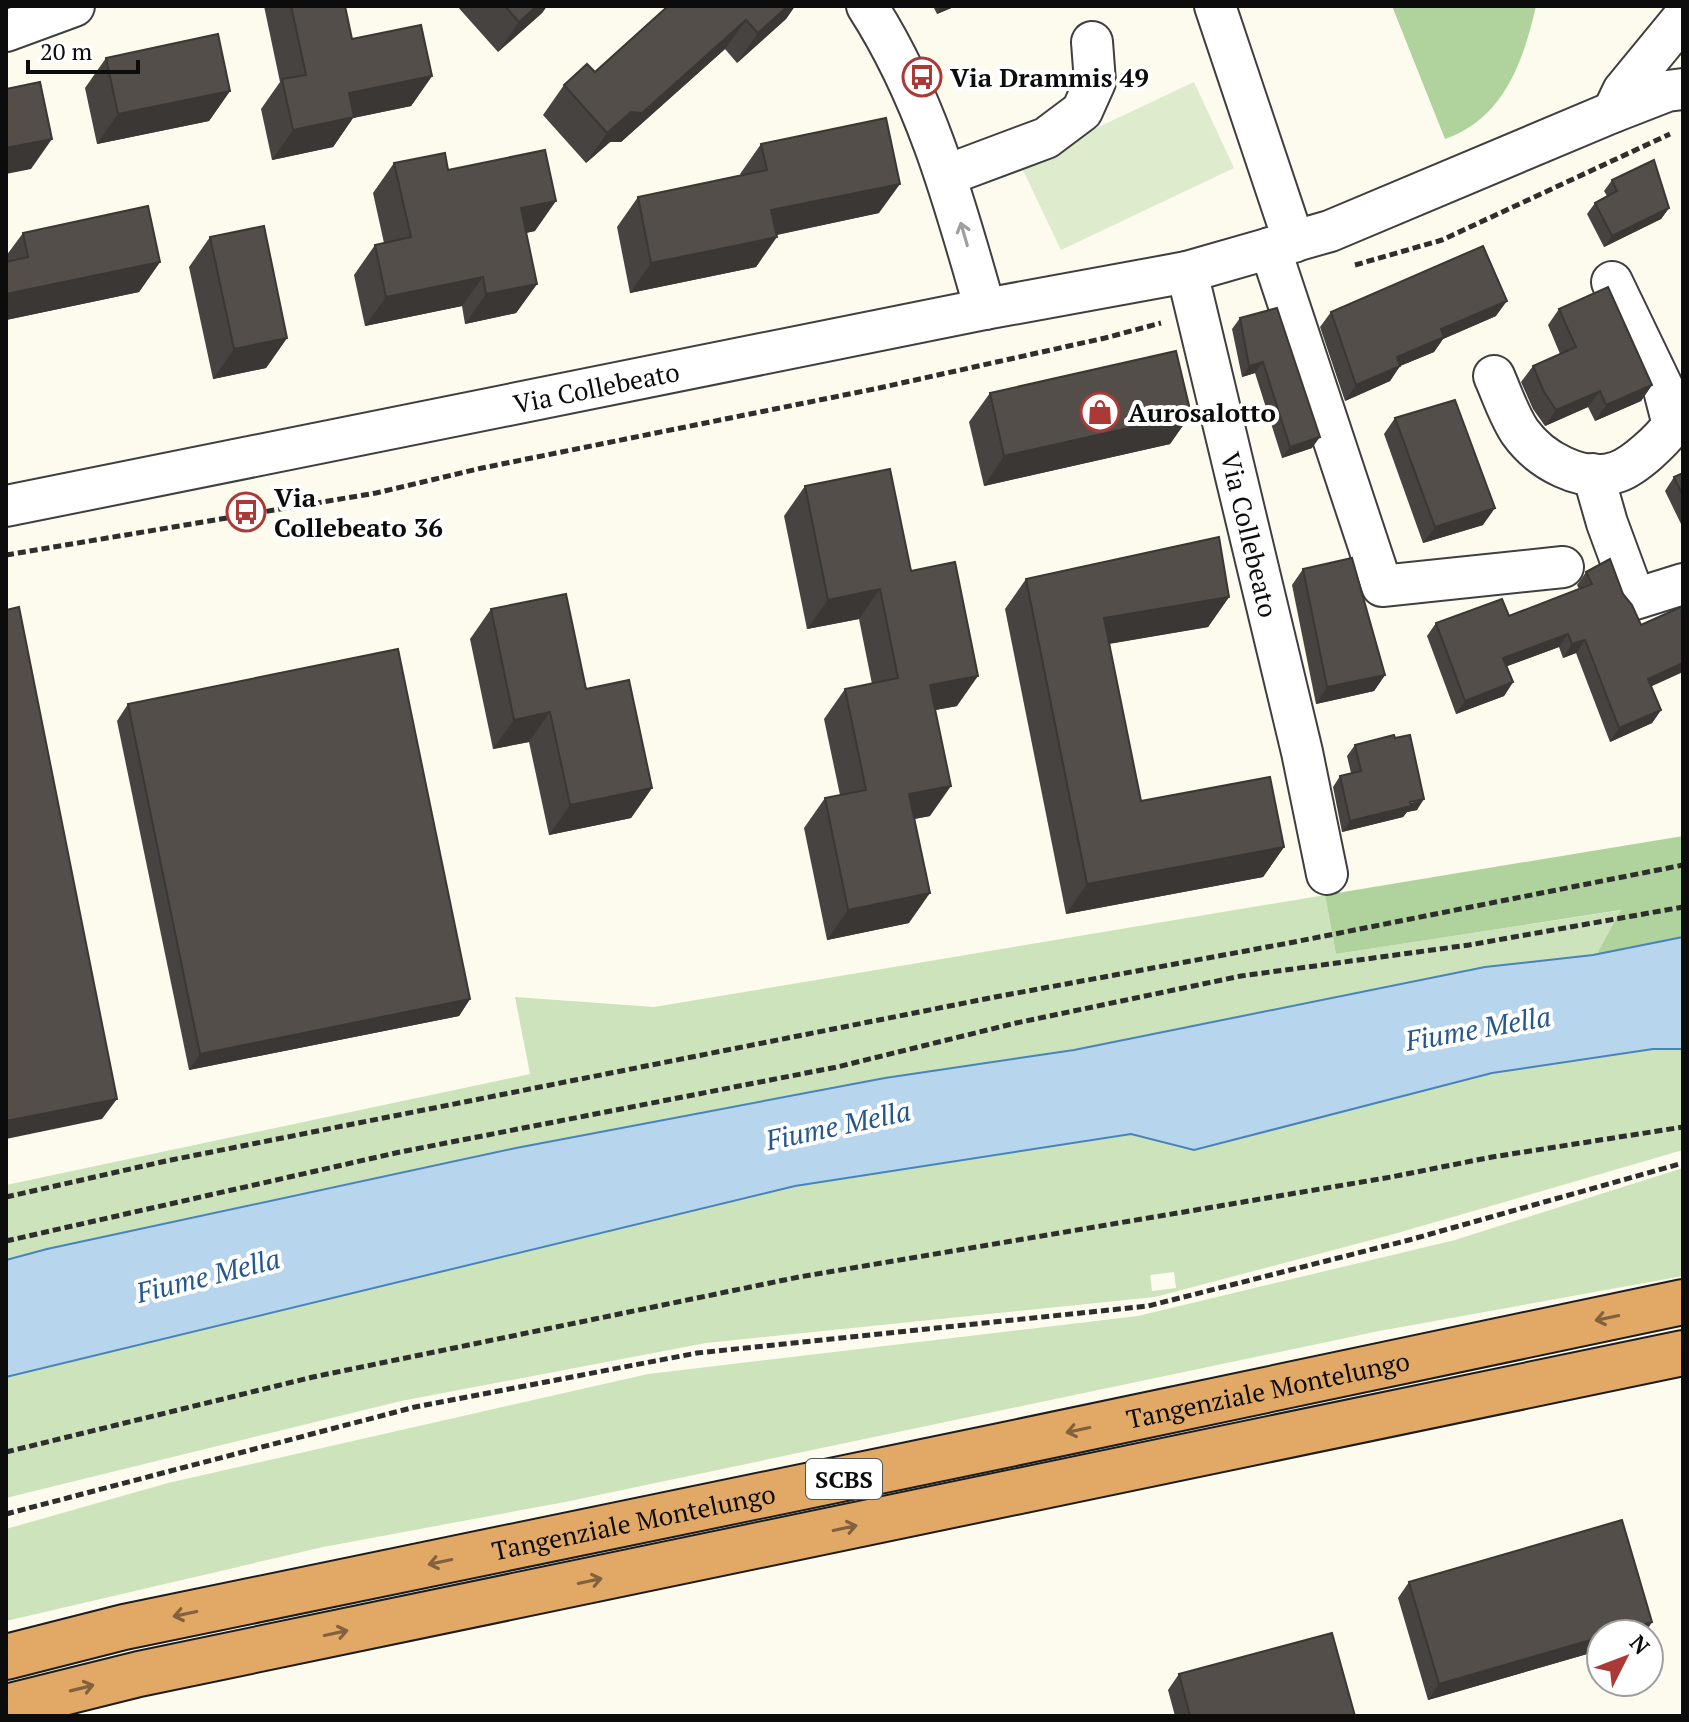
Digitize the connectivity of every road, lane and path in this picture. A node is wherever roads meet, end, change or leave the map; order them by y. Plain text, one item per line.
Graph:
1 (74, 6) edge
2 (867, 6) edge
3 (1215, 6) edge
4 (1683, 18) edge
5 (6, 31) edge
6 (1092, 42) dead end
7 (1678, 98) edge
8 (1613, 112) junction
9 (947, 175) junction
10 (1282, 245) junction
11 (1343, 269) dead end
12 (1187, 272) junction
13 (1612, 282) dead end
14 (985, 309) junction
15 (1196, 312) junction
16 (1494, 376) dead end
17 (1593, 474) junction
18 (6, 506) edge
19 (6, 555) edge
20 (1563, 567) dead end
21 (1683, 584) edge
22 (1683, 865) edge
23 (1327, 874) dead end
24 (1683, 907) edge
25 (1683, 1127) edge
26 (1683, 1163) edge
27 (6, 1197) edge
28 (6, 1241) edge
29 (1683, 1302) edge
30 (1683, 1353) edge
31 (6, 1452) edge
32 (6, 1514) edge
33 (6, 1657) edge
34 (6, 1707) edge

1 - 5 street
2 - 9 street
3 - 10 street
4 - 8 street
6 - 9 street
7 - 8 street, Via Collebeato
7 - 11 path
8 - 10 street, Via Collebeato
14 -> 9 street
10 - 12 street, Via Collebeato
10 - 20 street
12 - 14 street, Via Collebeato
12 - 15 street, Via Collebeato
13 - 17 street
14 - 18 street, Via Collebeato
15 - 19 path
15 - 23 street, Via Collebeato
16 - 17 street
17 - 21 street
22 - 27 path
24 - 28 path
25 - 31 path
26 - 32 path
29 -> 33 highway, Tangenziale Montelungo / SCBS
34 -> 30 highway, Tangenziale Montelungo / SCBS

